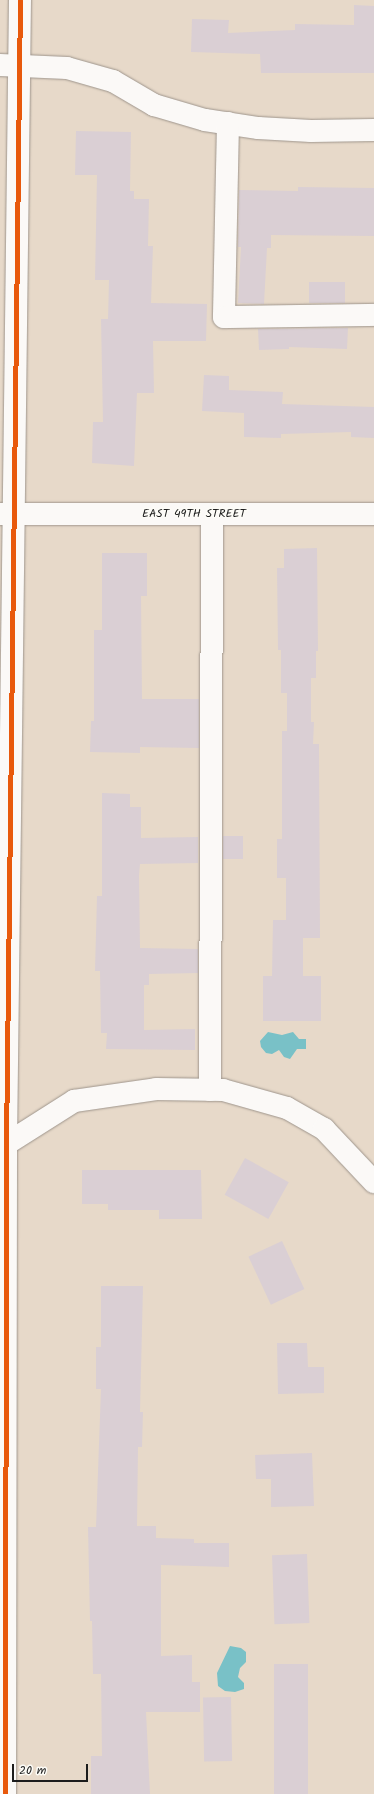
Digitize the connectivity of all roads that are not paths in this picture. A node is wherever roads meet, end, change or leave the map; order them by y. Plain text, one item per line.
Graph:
1 (20, 0) edge
2 (10, 65) edge
3 (228, 123) junction
4 (374, 130) edge
5 (374, 315) edge
6 (7, 514) edge
7 (212, 514) junction
8 (374, 514) edge
9 (210, 1090) junction
10 (3, 1146) edge
11 (374, 1182) edge
12 (6, 1794) edge

1 - 2 main road
2 - 3 main road
2 - 6 main road
3 - 4 main road
3 - 5 main road
6 - 7 main road, EAST 49TH STREET
6 - 10 main road
7 - 8 main road, EAST 49TH STREET
7 - 9 main road
9 - 10 main road
9 - 11 main road
10 - 12 main road

